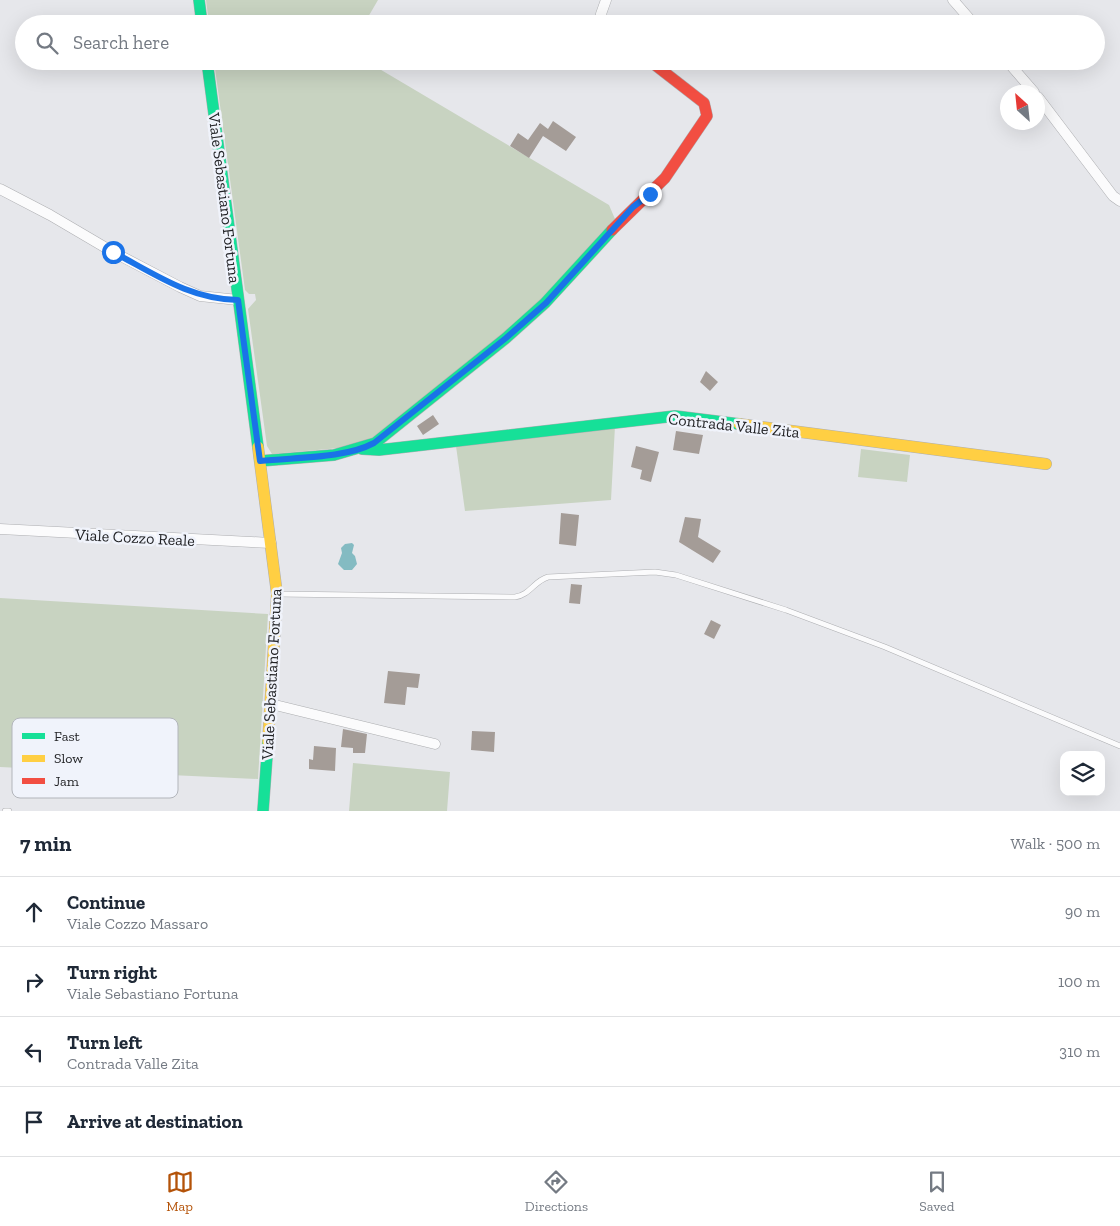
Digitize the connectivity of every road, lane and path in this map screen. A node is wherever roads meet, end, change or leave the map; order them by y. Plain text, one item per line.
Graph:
1 (199, 0) edge
2 (606, 0) edge
3 (954, 0) edge
4 (201, 15) edge
5 (601, 15) edge
6 (966, 15) edge
7 (208, 70) edge
8 (662, 70) edge
9 (1015, 70) edge
10 (1028, 85) edge
11 (1045, 106) edge
12 (0, 190) edge
13 (1120, 201) edge
14 (238, 300) junction
15 (362, 450) junction
16 (260, 461) junction
17 (1046, 464) dead end
18 (0, 529) edge
19 (271, 544) junction
20 (277, 594) junction
21 (271, 704) junction
22 (435, 744) dead end
23 (1120, 746) edge
24 (263, 811) edge

1 - 4 street
2 - 5 street
3 - 6 street
7 - 14 street, Viale Sebastiano Fortuna
8 - 15 street, Contrada Valle Zita
9 - 10 street
11 - 13 street
12 - 14 street
14 - 16 street, Viale Sebastiano Fortuna
15 - 16 street, Contrada Valle Zita
15 - 17 street, Contrada Valle Zita
16 - 19 street, Viale Sebastiano Fortuna
18 - 19 street, Viale Cozzo Reale
19 - 20 street, Viale Sebastiano Fortuna
20 - 21 street, Viale Sebastiano Fortuna
20 - 23 lane
21 - 22 street
21 - 24 street, Viale Sebastiano Fortuna

